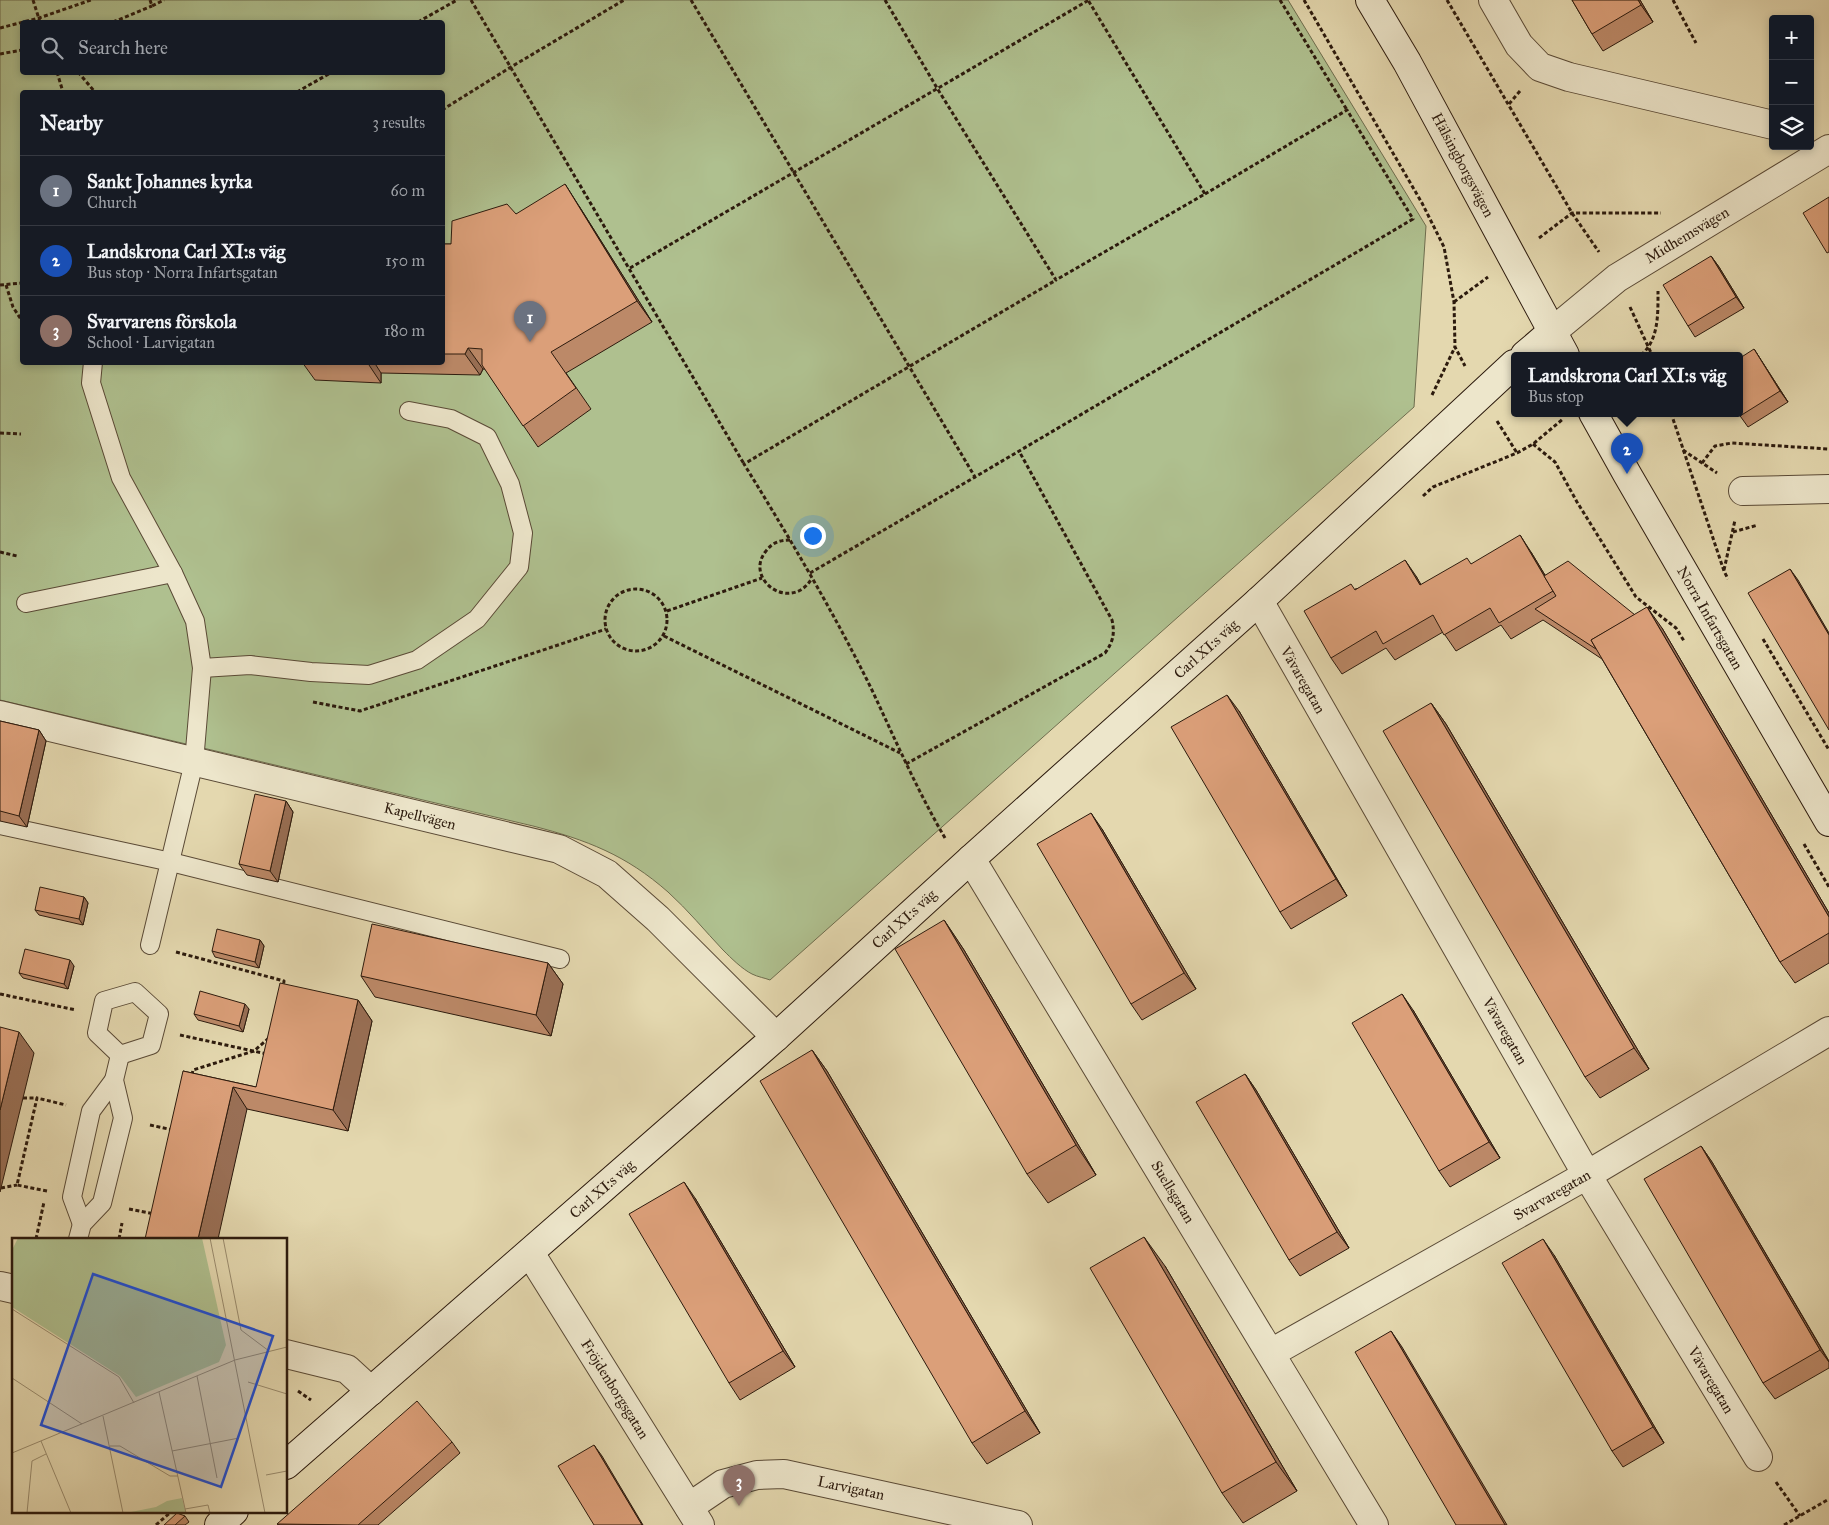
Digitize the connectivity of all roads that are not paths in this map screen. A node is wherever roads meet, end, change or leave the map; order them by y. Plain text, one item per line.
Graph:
1 (1370, 0) edge
2 (1493, 0) edge
3 (1769, 124) edge
4 (1814, 135) edge
5 (1829, 139) edge
6 (1829, 149) edge
7 (1553, 331) junction
8 (1528, 352) edge
9 (1564, 352) edge
10 (93, 365) edge
11 (1511, 367) edge
12 (409, 411) dead end
13 (1595, 417) edge
14 (1829, 489) edge
15 (1743, 491) dead end
16 (173, 573) junction
17 (1259, 601) junction
18 (26, 603) dead end
19 (202, 668) junction
20 (0, 716) edge
21 (194, 762) junction
22 (1829, 822) edge
23 (0, 825) edge
24 (971, 859) junction
25 (170, 862) junction
26 (150, 945) road end
27 (560, 959) dead end
28 (1829, 1030) edge
29 (776, 1036) junction
30 (120, 1055) junction
31 (114, 1080) junction
32 (1587, 1175) junction
33 (80, 1231) edge
34 (530, 1253) junction
35 (288, 1354) edge
36 (1271, 1354) junction
37 (371, 1391) junction
38 (1758, 1457) road end
39 (288, 1464) edge
40 (233, 1512) edge
41 (695, 1516) edge
42 (219, 1525) edge
43 (1018, 1525) edge
44 (1374, 1525) edge

1 - 7 street, Hälsingborgsvägen
2 - 3 street
4 - 5 street
6 - 7 street, Midhemsvägen
7 - 8 street
7 - 9 street
10 - 16 lane
11 - 17 street, Carl XI:s väg
12 - 19 lane
13 - 22 street, Norra Infartsgatan
14 - 15 street
16 - 18 lane
16 - 19 lane
17 - 24 street, Carl XI:s väg
17 - 32 street, Vävaregatan
19 - 21 lane
20 - 21 street, Kapellvägen
21 - 25 lane
21 - 29 street, Kapellvägen
23 - 25 lane
24 - 29 street, Carl XI:s väg
24 - 36 street, Suellsgatan
25 - 26 lane
25 - 27 lane
28 - 32 street, Svarvaregatan
29 - 34 street, Carl XI:s väg
30 - 30 lane
30 - 31 lane
31 - 33 lane
31 - 33 lane
32 - 36 street, Svarvaregatan
32 - 38 street, Vävaregatan
34 - 37 street, Carl XI:s väg
34 - 41 street, Fröjdenborgsgatan
35 - 37 street
36 - 44 street, Suellsgatan
37 - 39 street, Carl XI:s väg
40 - 42 street
41 - 43 street, Larvigatan

